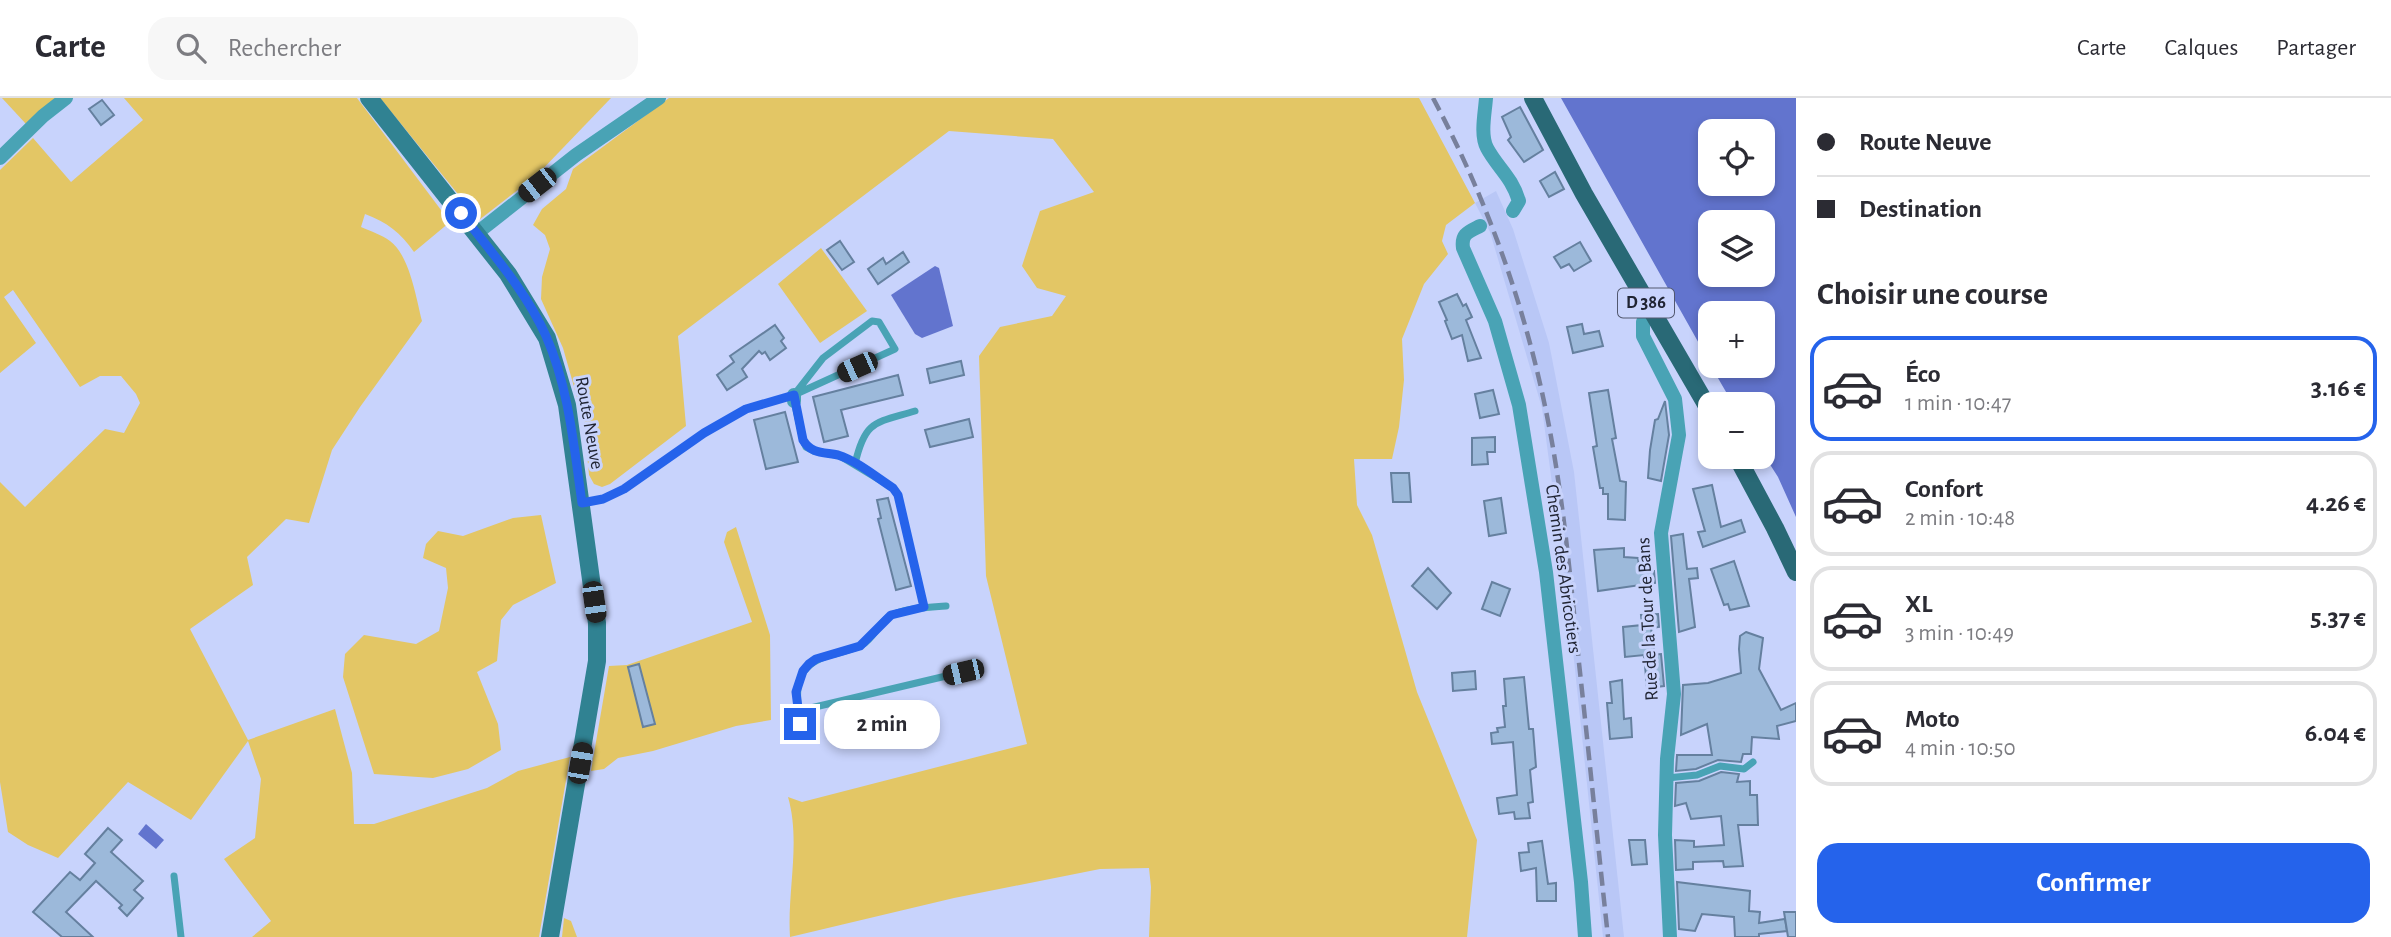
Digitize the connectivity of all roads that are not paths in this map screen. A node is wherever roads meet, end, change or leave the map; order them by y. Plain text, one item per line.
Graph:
1 (66, 98) edge
2 (369, 98) edge
3 (659, 98) edge
4 (1486, 98) edge
5 (1533, 98) edge
6 (0, 158) edge
7 (1513, 211) dead end
8 (1480, 226) dead end
9 (477, 233) junction
10 (1649, 309) junction
11 (1699, 392) edge
12 (794, 398) junction
13 (915, 411) dead end
14 (855, 464) junction
15 (1743, 469) edge
16 (582, 503) junction
17 (1796, 572) edge
18 (946, 606) dead end
19 (924, 607) junction
20 (963, 672) dead end
21 (798, 711) junction
22 (800, 724) dead end
23 (1753, 762) dead end
24 (1667, 778) junction
25 (174, 876) dead end
26 (181, 937) edge
27 (550, 937) edge
28 (1585, 937) edge
29 (1670, 937) edge

1 - 6 street
2 - 9 street, Route Neuve
3 - 9 street
4 - 7 street
5 - 10 main road, D 386
8 - 28 street, Chemin des Abricotiers
9 - 16 street, Route Neuve
10 - 11 main road, D 386
10 - 24 street, Rue de la Tour de Bans
12 - 12 lane
12 - 14 lane
12 - 16 lane
13 - 14 lane
14 - 19 lane
15 - 17 main road
16 - 27 street, Route Neuve
18 - 19 lane
19 - 21 lane
20 - 21 lane
21 - 22 lane
23 - 24 lane
24 - 29 street, Rue de la Tour de Bans
25 - 26 lane

